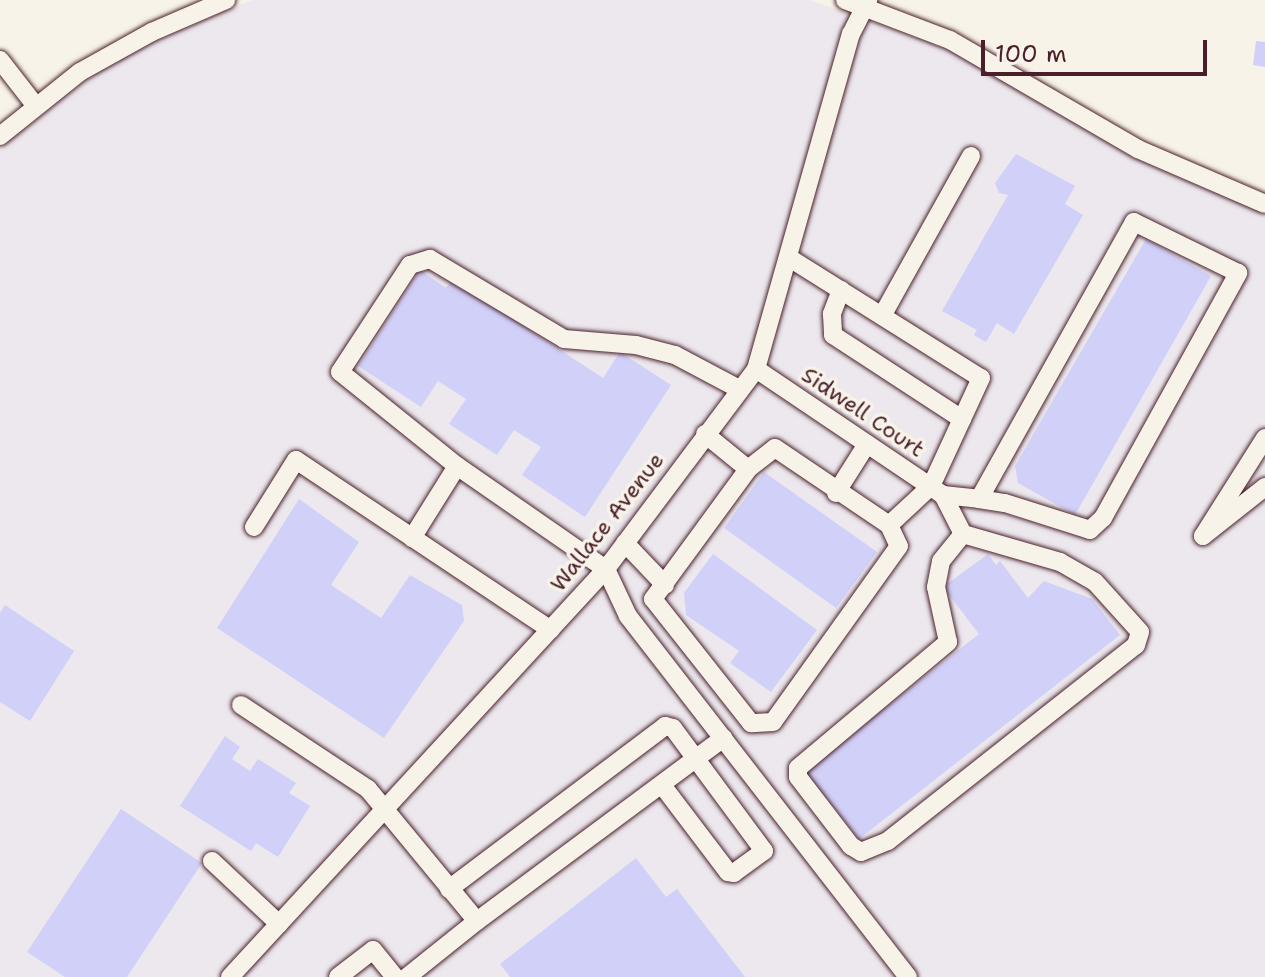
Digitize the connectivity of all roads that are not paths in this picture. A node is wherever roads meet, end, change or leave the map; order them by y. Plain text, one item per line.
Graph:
1 (226, 0) edge
2 (845, 0) edge
3 (867, 4) edge
4 (0, 60) edge
5 (35, 105) junction
6 (0, 136) edge
7 (971, 156) dead end
8 (1265, 204) edge
9 (791, 259) junction
10 (841, 290) junction
11 (882, 316) junction
12 (756, 369) junction
13 (739, 389) junction
14 (962, 419) junction
15 (705, 434) junction
16 (1265, 438) edge
17 (867, 444) junction
18 (457, 466) junction
19 (748, 469) junction
20 (1265, 487) edge
21 (937, 490) junction
22 (836, 493) junction
23 (979, 499) junction
24 (889, 525) junction
25 (254, 527) dead end
26 (963, 534) junction
27 (412, 538) junction
28 (625, 543) junction
29 (606, 569) junction
30 (665, 585) junction
31 (551, 630) junction
32 (241, 705) dead end
33 (723, 738) junction
34 (697, 759) junction
35 (662, 785) junction
36 (384, 811) junction
37 (212, 861) dead end
38 (449, 889) junction
39 (477, 921) junction
40 (279, 924) junction
41 (230, 977) edge
42 (338, 977) edge
43 (395, 977) edge
44 (407, 977) edge
45 (908, 977) edge

1 - 5 street
2 - 3 street
3 - 8 street
3 - 9 street, Wallace Avenue
4 - 5 street
5 - 6 street
7 - 11 street
9 - 10 street
9 - 12 street, Wallace Avenue
10 - 11 street
10 - 14 street
11 - 14 street
12 - 13 street, Wallace Avenue
12 - 17 street, Sidwell Court
13 - 15 street, Wallace Avenue
13 - 18 street
14 - 21 street
15 - 19 street
15 - 28 street, Wallace Avenue
16 - 20 street
17 - 21 street, Sidwell Court
17 - 22 street
18 - 27 street
18 - 29 street
19 - 22 street
19 - 30 street
21 - 23 street
21 - 24 street
21 - 26 street
22 - 24 street
23 - 23 street
24 - 30 street
25 - 27 street
26 - 26 street
27 - 31 street
28 - 29 street, Wallace Avenue
28 - 30 street
29 - 31 street, Wallace Avenue
29 - 33 street
31 - 36 street, Wallace Avenue
32 - 36 street
33 - 34 street
33 - 45 street
34 - 35 street
34 - 35 street
34 - 38 street
35 - 39 street
36 - 38 street
36 - 40 street, Wallace Avenue
37 - 40 street
38 - 39 street
39 - 44 street
40 - 41 street, Wallace Avenue
42 - 43 street

